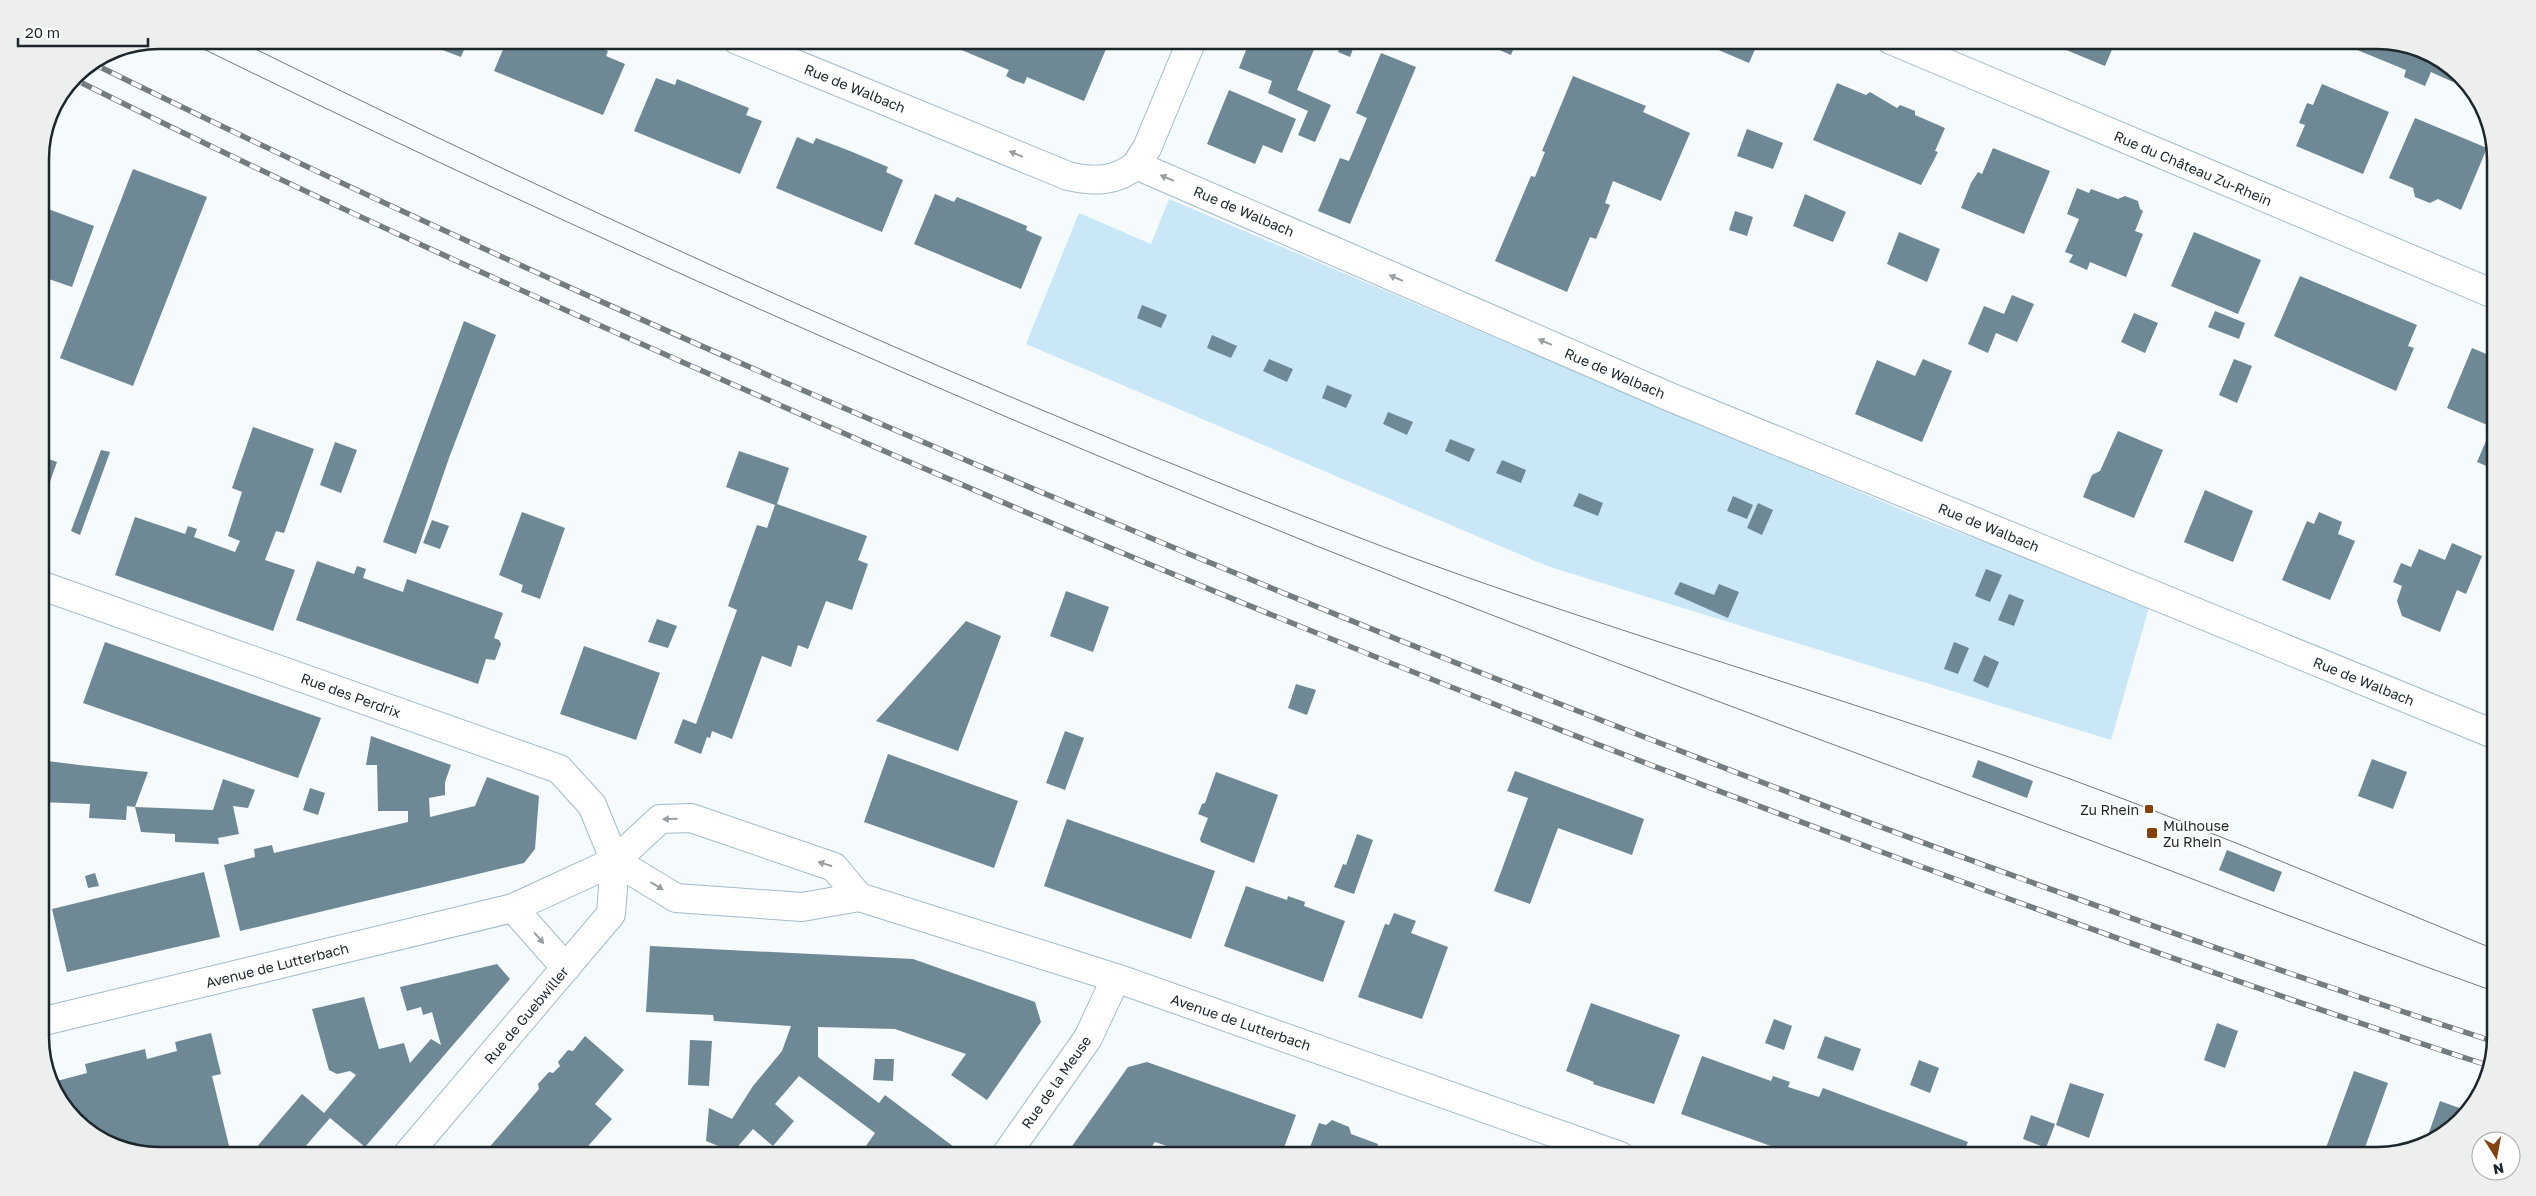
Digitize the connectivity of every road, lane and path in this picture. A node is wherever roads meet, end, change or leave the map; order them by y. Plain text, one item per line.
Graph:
1 (759, 49) edge
2 (1188, 49) edge
3 (1912, 49) edge
4 (1136, 165) junction
5 (2487, 291) edge
6 (49, 587) edge
7 (2487, 731) edge
8 (615, 861) junction
9 (858, 897) junction
10 (513, 908) junction
11 (566, 968) junction
12 (1116, 978) junction
13 (49, 1020) edge
14 (414, 1147) edge
15 (1011, 1147) edge
16 (1595, 1147) edge

4 -> 1 street, Rue de Walbach
2 - 4 street
3 - 5 street, Rue du Château Zu-Rhein
7 -> 4 street, Rue de Walbach
6 - 8 street, Rue des Perdrix
8 -> 9 street, Avenue de Lutterbach
9 -> 8 street, Avenue de Lutterbach
8 - 10 street, Avenue de Lutterbach
8 - 11 street, Rue de Guebwiller
9 - 12 street, Avenue de Lutterbach
10 -> 11 street
10 - 13 street, Avenue de Lutterbach
11 - 14 street, Rue de Guebwiller
12 - 15 street, Rue de la Meuse
12 - 16 street, Avenue de Lutterbach

